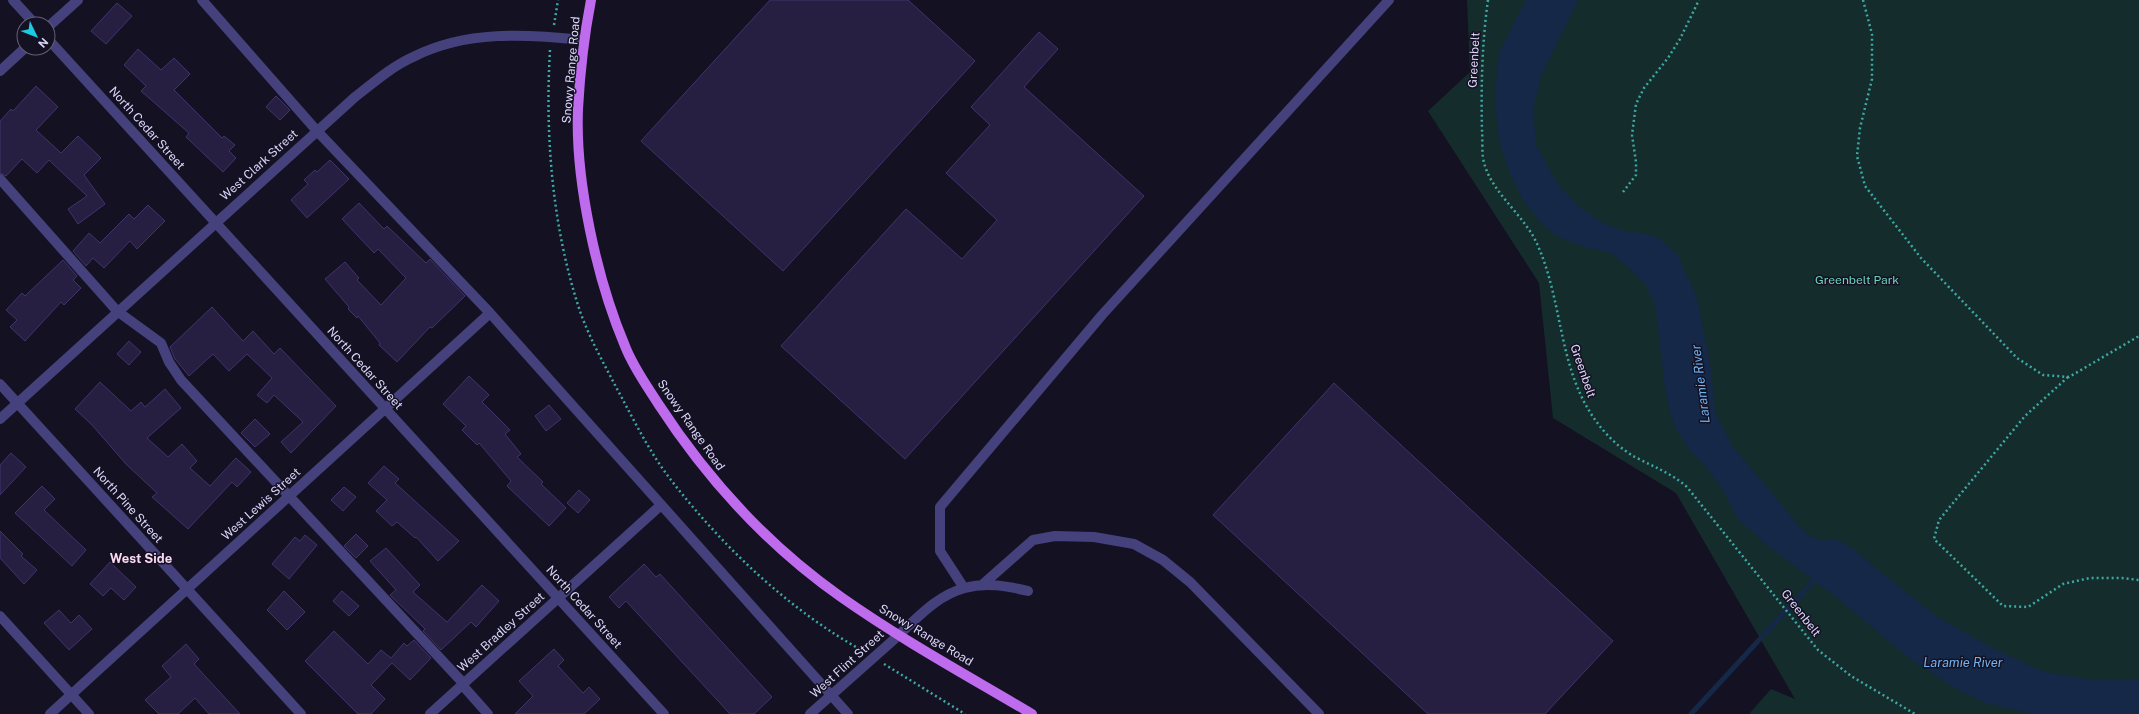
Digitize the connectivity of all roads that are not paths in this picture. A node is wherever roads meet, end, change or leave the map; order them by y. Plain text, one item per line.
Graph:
1 (13, 0) edge
2 (78, 0) edge
3 (202, 0) edge
4 (591, 0) edge
5 (1389, 0) edge
6 (28, 16) edge
7 (56, 20) edge
8 (584, 40) junction
9 (56, 48) edge
10 (16, 56) edge
11 (0, 71) edge
12 (317, 131) junction
13 (0, 179) edge
14 (215, 222) junction
15 (117, 311) junction
16 (490, 313) junction
17 (0, 384) edge
18 (17, 403) junction
19 (385, 409) junction
20 (0, 419) edge
21 (290, 496) junction
22 (661, 506) junction
23 (982, 585) junction
24 (964, 588) junction
25 (187, 589) junction
26 (1028, 591) dead end
27 (558, 599) junction
28 (0, 616) edge
29 (899, 635) junction
30 (464, 684) junction
31 (71, 695) junction
32 (831, 695) junction
33 (50, 714) edge
34 (89, 714) edge
35 (301, 714) edge
36 (430, 714) edge
37 (488, 714) edge
38 (664, 714) edge
39 (810, 714) edge
40 (848, 714) edge
41 (1032, 714) edge
42 (1319, 714) edge

1 - 6 street
2 - 7 street
3 - 12 street
4 - 8 main road, Snowy Range Road
5 - 24 street
8 - 12 street, West Clark Street
8 - 29 main road, Snowy Range Road
9 - 14 street, North Cedar Street
10 - 11 street
12 - 14 street, West Clark Street
12 - 16 street
13 - 15 street
14 - 15 street, West Clark Street
14 - 19 street, North Cedar Street
15 - 18 street, West Clark Street
15 - 21 street
16 - 19 street, West Lewis Street
16 - 22 street
17 - 18 street, North Pine Street
18 - 20 street, West Clark Street
18 - 25 street, North Pine Street
19 - 21 street, West Lewis Street
19 - 27 street, North Cedar Street
21 - 25 street, West Lewis Street
21 - 30 street
22 - 27 street, West Bradley Street
22 - 32 street
23 - 24 street, West Flint Street
23 - 26 street, West Flint Street
23 - 42 street
24 - 29 street, West Flint Street
25 - 31 street, West Lewis Street
25 - 35 street, North Pine Street
27 - 30 street, West Bradley Street
27 - 38 street, North Cedar Street
28 - 31 street
29 - 32 street, West Flint Street
29 - 41 main road, Snowy Range Road
30 - 36 street, West Bradley Street
30 - 37 street
31 - 33 street, West Lewis Street
31 - 34 street
32 - 39 street, West Flint Street
32 - 40 street

